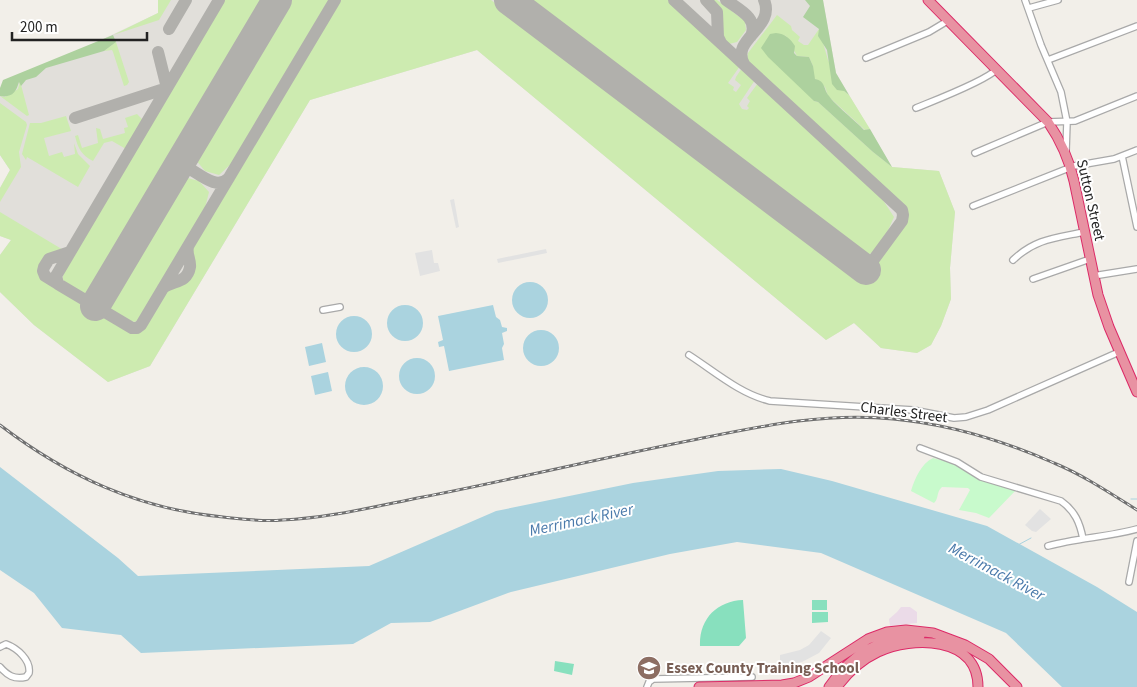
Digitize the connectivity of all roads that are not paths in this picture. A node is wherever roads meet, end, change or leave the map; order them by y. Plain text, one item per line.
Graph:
1 (928, 0) edge
2 (1026, 0) edge
3 (1058, 0) edge
4 (1029, 8) junction
5 (949, 20) junction
6 (1137, 26) edge
7 (866, 58) dead end
8 (1048, 60) junction
9 (997, 68) junction
10 (1137, 96) edge
11 (916, 108) dead end
12 (1048, 122) junction
13 (1067, 122) junction
14 (1137, 150) edge
15 (1066, 153) junction
16 (975, 154) dead end
17 (1122, 156) junction
18 (1071, 167) junction
19 (973, 206) dead end
20 (1135, 206) edge
21 (1137, 226) edge
22 (1084, 232) junction
23 (1090, 259) junction
24 (1013, 260) dead end
25 (1137, 268) edge
26 (1093, 276) junction
27 (1033, 279) dead end
28 (340, 307) dead end
29 (323, 310) dead end
30 (1119, 352) junction
31 (689, 355) dead end
32 (1137, 392) edge
33 (920, 448) dead end
34 (1137, 529) edge
35 (1083, 539) junction
36 (1137, 541) edge
37 (1048, 546) dead end
38 (1129, 582) dead end
39 (943, 637) junction
40 (0, 647) edge
41 (0, 667) edge
42 (752, 677) dead end
43 (647, 687) edge
44 (699, 687) edge
45 (829, 687) edge
46 (837, 687) edge
47 (978, 687) edge
48 (1017, 687) edge

1 - 5 highway, Sutton Street
2 - 4 street
3 - 4 street
4 - 8 street
5 - 7 street
5 - 9 highway, Sutton Street
6 - 8 street
8 - 13 street
9 - 11 street
9 - 12 highway, Sutton Street
10 - 13 street
12 - 13 street
12 - 15 highway, Sutton Street
12 - 16 street
13 - 15 street
14 - 17 street
15 - 18 highway, Sutton Street
17 - 18 street
17 - 20 street
18 - 19 street
18 - 22 highway, Sutton Street
20 - 21 street
22 - 23 highway, Sutton Street
22 - 24 street
23 - 26 highway, Sutton Street
23 - 27 street
25 - 26 street
26 - 30 highway, Sutton Street
28 - 29 street
30 - 31 street, Charles Street
30 - 32 highway, Sutton Street
33 - 35 street
34 - 35 street
35 - 37 street
36 - 38 street
39 - 44 highway
39 - 45 highway
39 - 48 highway
40 - 41 street
42 - 43 street
46 - 47 highway

